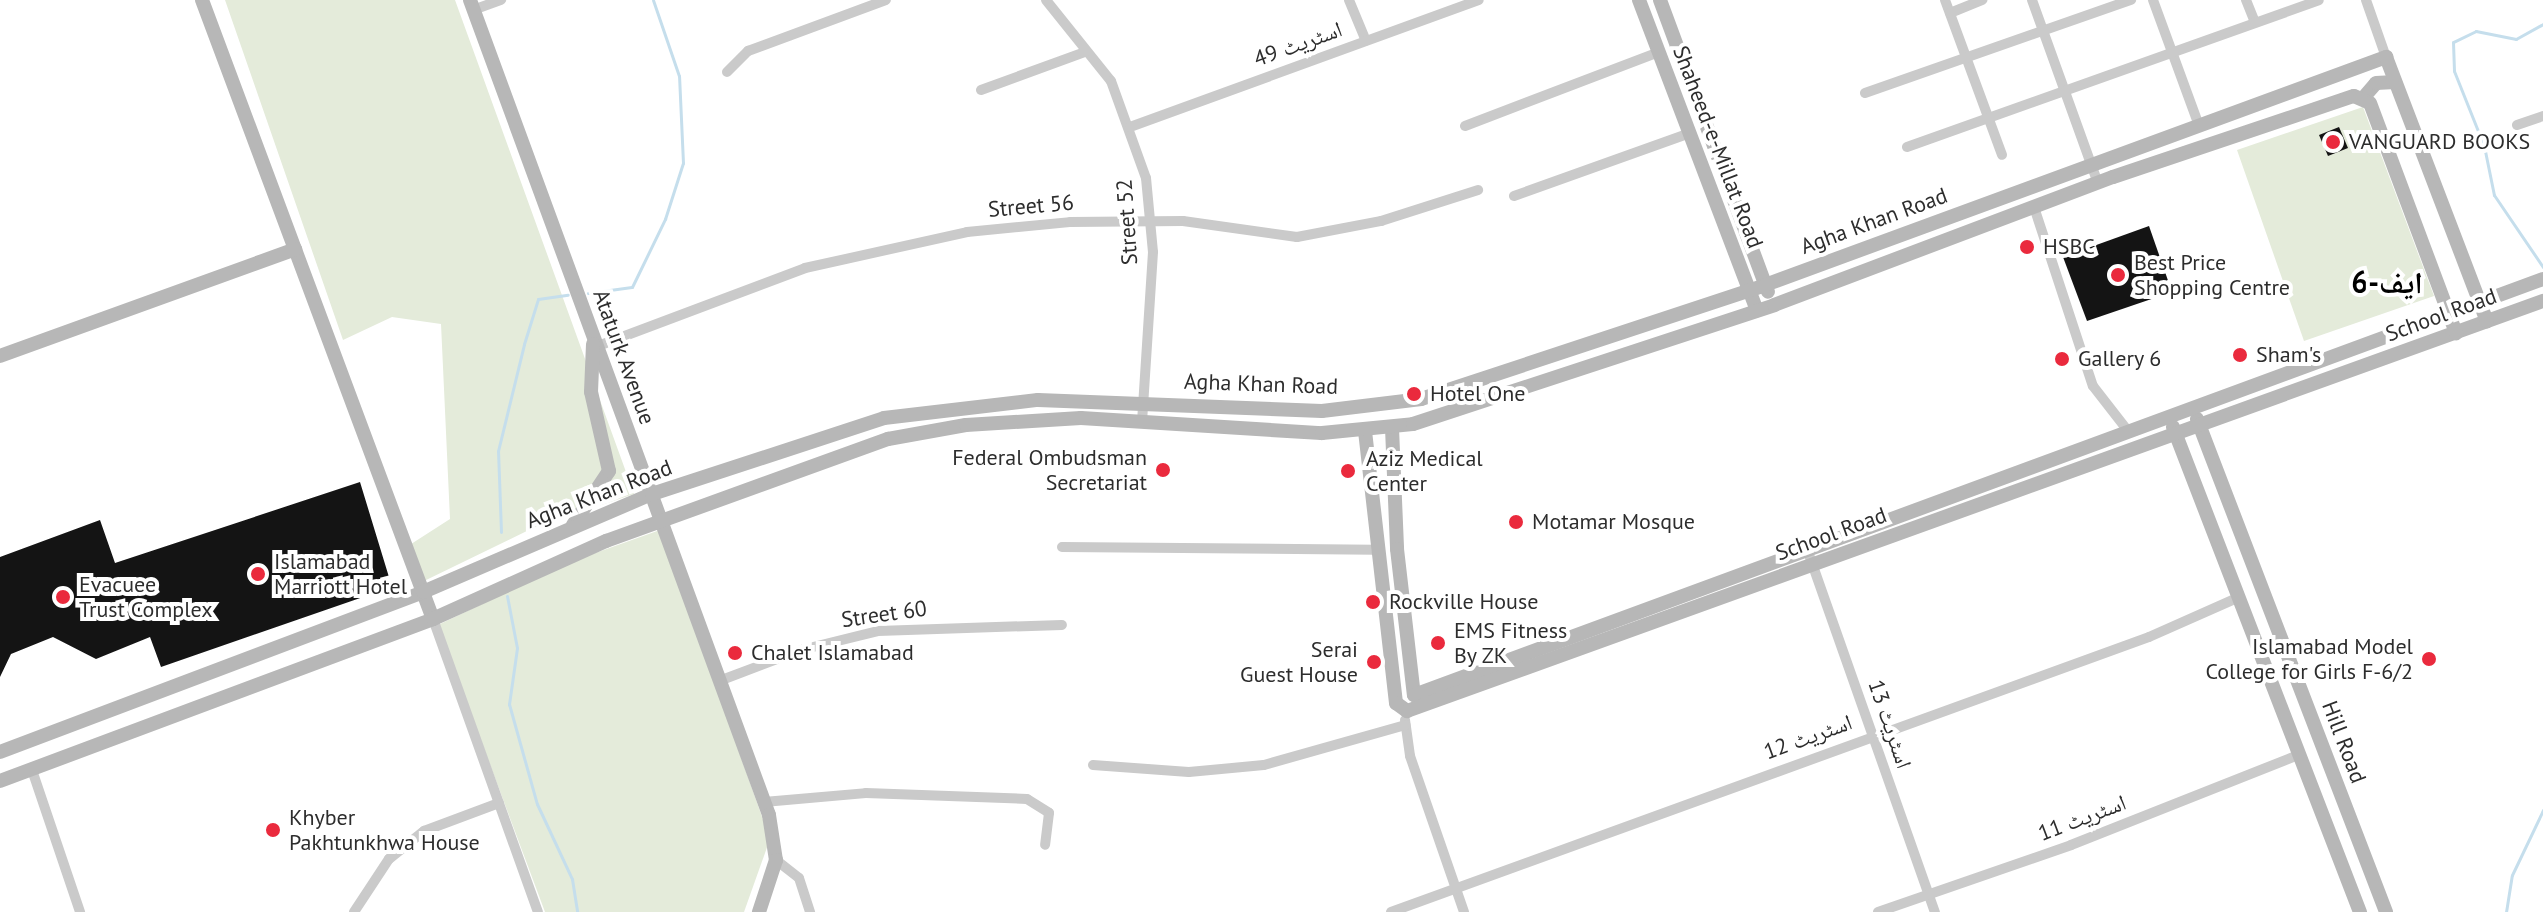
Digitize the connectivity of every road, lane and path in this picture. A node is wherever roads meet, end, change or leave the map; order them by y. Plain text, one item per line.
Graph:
1 (202, 0) edge
2 (501, 0) edge
3 (886, 0) edge
4 (1046, 0) edge
5 (1349, 0) edge
6 (1479, 0) edge
7 (1639, 0) edge
8 (1660, 0) edge
9 (1945, 0) edge
10 (1983, 0) edge
11 (2032, 0) edge
12 (2131, 0) edge
13 (2153, 0) edge
14 (2246, 0) edge
15 (2319, 0) edge
16 (2366, 0) edge
17 (472, 5) edge
18 (1950, 13) junction
19 (2255, 22) junction
20 (2043, 29) junction
21 (1366, 41) junction
22 (1085, 52) junction
23 (1659, 52) junction
24 (2171, 52) junction
25 (2386, 57) junction
26 (1967, 59) junction
27 (2347, 71) junction
28 (727, 72) dead end
29 (2395, 82) junction
30 (981, 90) dead end
31 (2066, 92) junction
32 (1865, 93) dead end
33 (2359, 96) junction
34 (2543, 116) edge
35 (2220, 118) junction
36 (1703, 119) junction
37 (1988, 119) junction
38 (2517, 125) dead end
39 (1465, 126) dead end
40 (2199, 126) junction
41 (1130, 127) junction
42 (1689, 129) junction
43 (2226, 139) junction
44 (1907, 147) dead end
45 (2002, 155) dead end
46 (2092, 165) junction
47 (2098, 183) junction
48 (1478, 190) dead end
49 (1514, 196) dead end
50 (2034, 207) junction
51 (1151, 221) junction
52 (295, 249) junction
53 (2543, 279) edge
54 (1765, 285) junction
55 (1748, 290) junction
56 (2543, 301) edge
57 (2480, 302) junction
58 (1774, 305) junction
59 (1757, 310) junction
60 (2449, 313) junction
61 (2487, 321) junction
62 (2456, 333) junction
63 (596, 342) junction
64 (0, 356) edge
65 (1421, 399) junction
66 (1143, 402) junction
67 (2193, 408) junction
68 (2170, 416) junction
69 (1428, 421) junction
70 (1142, 422) junction
71 (2199, 425) junction
72 (1392, 428) junction
73 (1365, 431) junction
74 (2128, 431) junction
75 (2175, 434) junction
76 (652, 494) junction
77 (1958, 494) junction
78 (1964, 510) junction
79 (662, 521) junction
80 (573, 525) junction
81 (1062, 547) dead end
82 (1375, 550) junction
83 (1809, 557) junction
84 (423, 592) junction
85 (2237, 598) junction
86 (433, 619) junction
87 (1062, 625) dead end
88 (719, 681) junction
89 (1414, 695) junction
90 (1402, 713) junction
91 (1873, 735) junction
92 (23, 744) junction
93 (0, 752) edge
94 (2298, 755) junction
95 (1093, 765) dead end
96 (32, 770) junction
97 (0, 781) edge
98 (764, 802) junction
99 (499, 803) junction
100 (1045, 845) dead end
101 (776, 860) junction
102 (1457, 887) junction
103 (1928, 893) junction
104 (2384, 907) edge
105 (80, 912) edge
106 (354, 912) edge
107 (538, 912) edge
108 (759, 912) edge
109 (810, 912) edge
110 (1391, 912) edge
111 (1464, 912) edge
112 (1878, 912) edge
113 (1935, 912) edge
114 (2359, 912) edge

1 - 52 street
2 - 17 street
3 - 28 street
4 - 22 street, Street 52
5 - 21 street
6 - 21 street, اسٹریٹ 49
7 - 23 street, Shaheed-e-Millat Road
8 - 36 street, Shaheed-e-Millat Road
9 - 18 street
10 - 18 street
11 - 20 street
12 - 20 street
13 - 24 street
14 - 19 street
15 - 19 street
16 - 25 street
17 - 63 street, Ataturk Avenue
18 - 26 street
19 - 24 street
20 - 26 street
20 - 31 street
21 - 41 street, اسٹریٹ 49
22 - 30 street
22 - 41 street, Street 52
23 - 39 street
23 - 42 street, Shaheed-e-Millat Road
24 - 31 street
24 - 40 street
25 - 27 street, Agha Khan Road
25 - 29 street
26 - 32 street
26 - 37 street
27 - 33 street
27 - 35 street, Agha Khan Road
29 - 33 street, Agha Khan Road
29 - 57 street
31 - 37 street
31 - 46 street
33 - 43 street, Agha Khan Road
33 - 60 street
34 - 38 street
35 - 40 street, Agha Khan Road
35 - 43 street
36 - 42 street
36 - 54 street, Shaheed-e-Millat Road
37 - 44 street
37 - 45 street
40 - 46 street, Agha Khan Road
41 - 51 street, Street 52
42 - 49 street
42 - 55 street, Shaheed-e-Millat Road
43 - 47 street, Agha Khan Road
46 - 47 street
46 - 54 street, Agha Khan Road
47 - 50 street, Agha Khan Road
48 - 51 street, Street 56
50 - 58 street, Agha Khan Road
50 - 74 street
51 - 63 street, Street 56
51 - 66 street, Street 52
52 - 64 street
52 - 84 street
53 - 57 street, School Road
54 - 55 street, Agha Khan Road
54 - 58 street, Shaheed-e-Millat Road
55 - 59 street, Shaheed-e-Millat Road
55 - 65 street, Agha Khan Road
56 - 61 street, School Road
57 - 60 street, School Road
57 - 61 street
58 - 59 street, Agha Khan Road
59 - 69 street, Agha Khan Road
60 - 62 street
60 - 67 street, School Road
61 - 62 street, School Road
62 - 71 street, School Road
63 - 76 street, Ataturk Avenue
63 - 80 street
65 - 66 street, Agha Khan Road
65 - 69 street
66 - 70 street, Street 52
66 - 76 street, Agha Khan Road
67 - 68 street, School Road
67 - 71 street, Hill Road
68 - 74 street, School Road
68 - 75 street
69 - 72 street, Agha Khan Road
70 - 73 street, Agha Khan Road
70 - 79 street, Agha Khan Road
71 - 75 street, School Road
71 - 104 street, Hill Road
72 - 73 street, Agha Khan Road
72 - 89 street
73 - 82 street
74 - 77 street, School Road
75 - 78 street, School Road
75 - 85 street
76 - 79 street, Ataturk Avenue
76 - 80 street, Agha Khan Road
77 - 78 street
77 - 83 street, School Road
78 - 83 street, School Road
79 - 86 street, Agha Khan Road
79 - 88 street, Ataturk Avenue
80 - 84 street, Agha Khan Road
81 - 82 street
82 - 90 street
83 - 89 street, School Road
83 - 90 street, School Road
83 - 91 street, اسٹریٹ 13
84 - 86 street
84 - 92 street, Agha Khan Road
85 - 91 street, اسٹریٹ 12
85 - 94 street
86 - 96 street, Agha Khan Road
86 - 99 street
87 - 88 street, Street 60
88 - 98 street, Ataturk Avenue
89 - 90 street, School Road
90 - 95 street
90 - 102 street
91 - 102 street, اسٹریٹ 12
91 - 103 street, اسٹریٹ 13
92 - 93 street, Agha Khan Road
92 - 96 street
94 - 103 street, اسٹریٹ 11
94 - 114 street
96 - 97 street, Agha Khan Road
96 - 105 street
98 - 100 street
98 - 101 street, Ataturk Avenue
99 - 106 street
99 - 107 street
101 - 108 street, Ataturk Avenue
101 - 109 street
102 - 110 street, اسٹریٹ 12
102 - 111 street
103 - 112 street, اسٹریٹ 11
103 - 113 street, اسٹریٹ 13
104 - 114 street

